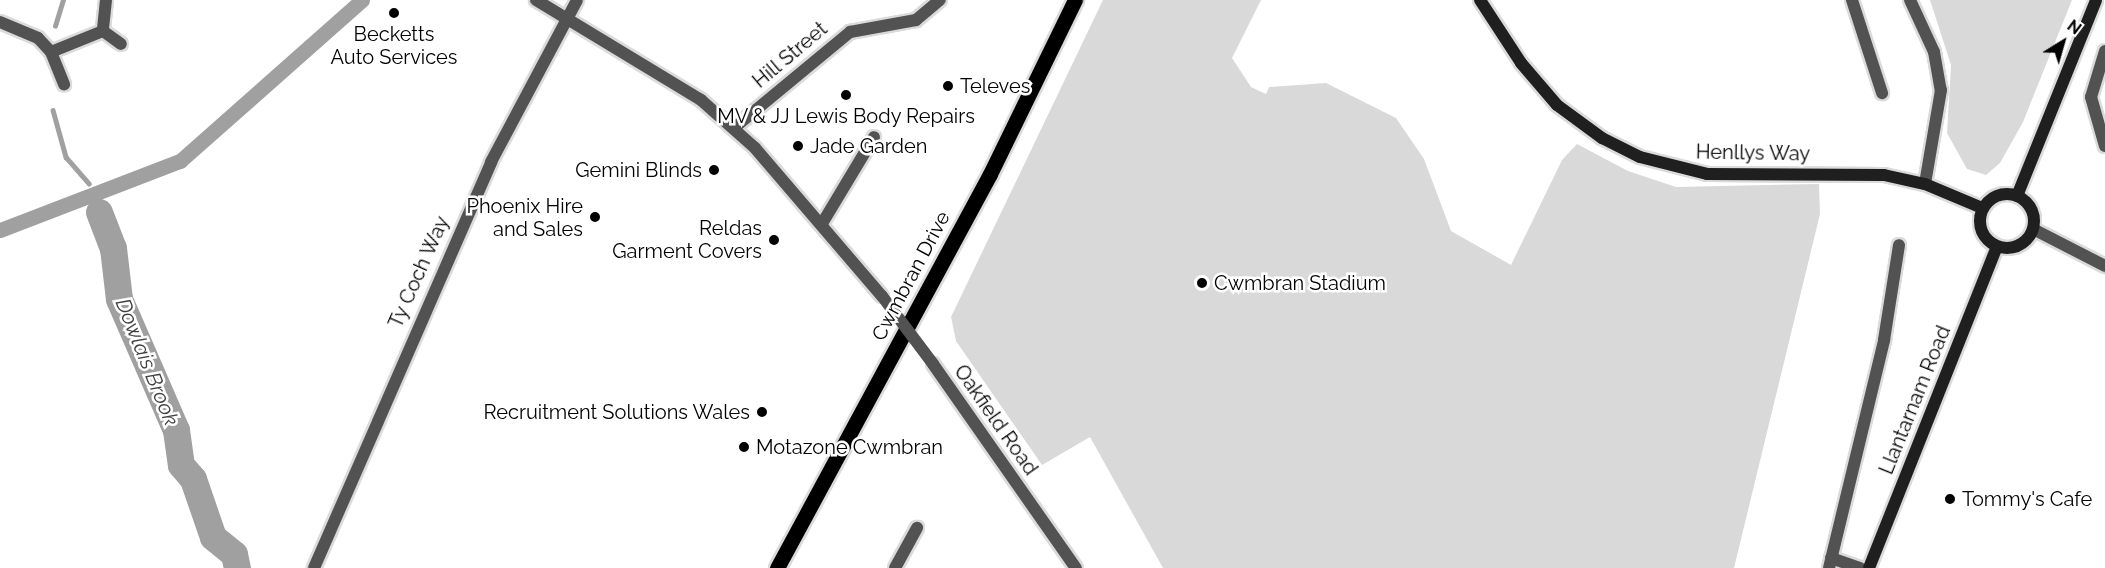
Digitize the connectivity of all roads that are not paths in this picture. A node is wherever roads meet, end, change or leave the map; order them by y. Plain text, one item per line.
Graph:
1 (106, 0) edge
2 (536, 0) edge
3 (577, 0) edge
4 (940, 0) edge
5 (1075, 0) edge
6 (1480, 0) edge
7 (1852, 0) edge
8 (1910, 0) edge
9 (2096, 0) edge
10 (567, 17) junction
11 (0, 22) edge
12 (103, 31) junction
13 (121, 44) dead end
14 (2105, 51) edge
15 (51, 52) junction
16 (64, 84) dead end
17 (1882, 93) dead end
18 (734, 128) junction
19 (874, 137) dead end
20 (2105, 146) edge
21 (1925, 184) junction
22 (2017, 196) junction
23 (1982, 208) junction
24 (823, 222) junction
25 (2033, 229) junction
26 (1899, 245) dead end
27 (1997, 247) junction
28 (2105, 265) edge
29 (917, 528) dead end
30 (1830, 563) edge
31 (1070, 566) edge
32 (315, 568) edge
33 (777, 568) edge
34 (896, 568) edge
35 (1860, 568) edge
36 (1869, 568) edge

1 - 12 street
2 - 10 street, Oakfield Road
3 - 10 street, Ty Coch Way
4 - 18 street, Hill Street
5 - 33 main road, Cwmbran Drive
6 - 21 street, Henllys Way
7 - 17 street
8 - 21 street
9 - 22 street
10 - 18 street, Oakfield Road
10 - 32 street, Ty Coch Way
11 - 15 street
12 - 13 street
12 - 15 street
14 - 20 street
15 - 16 street
18 - 24 street, Oakfield Road
19 - 24 street
21 - 23 street, Henllys Way
22 - 23 street
22 - 25 street
23 - 27 street
24 - 31 street, Oakfield Road, bridge
25 - 27 street
25 - 28 street
26 - 30 street, Llantarnam Road
27 - 36 street, Llantarnam Road
29 - 34 street
30 - 35 street, Llantarnam Road

